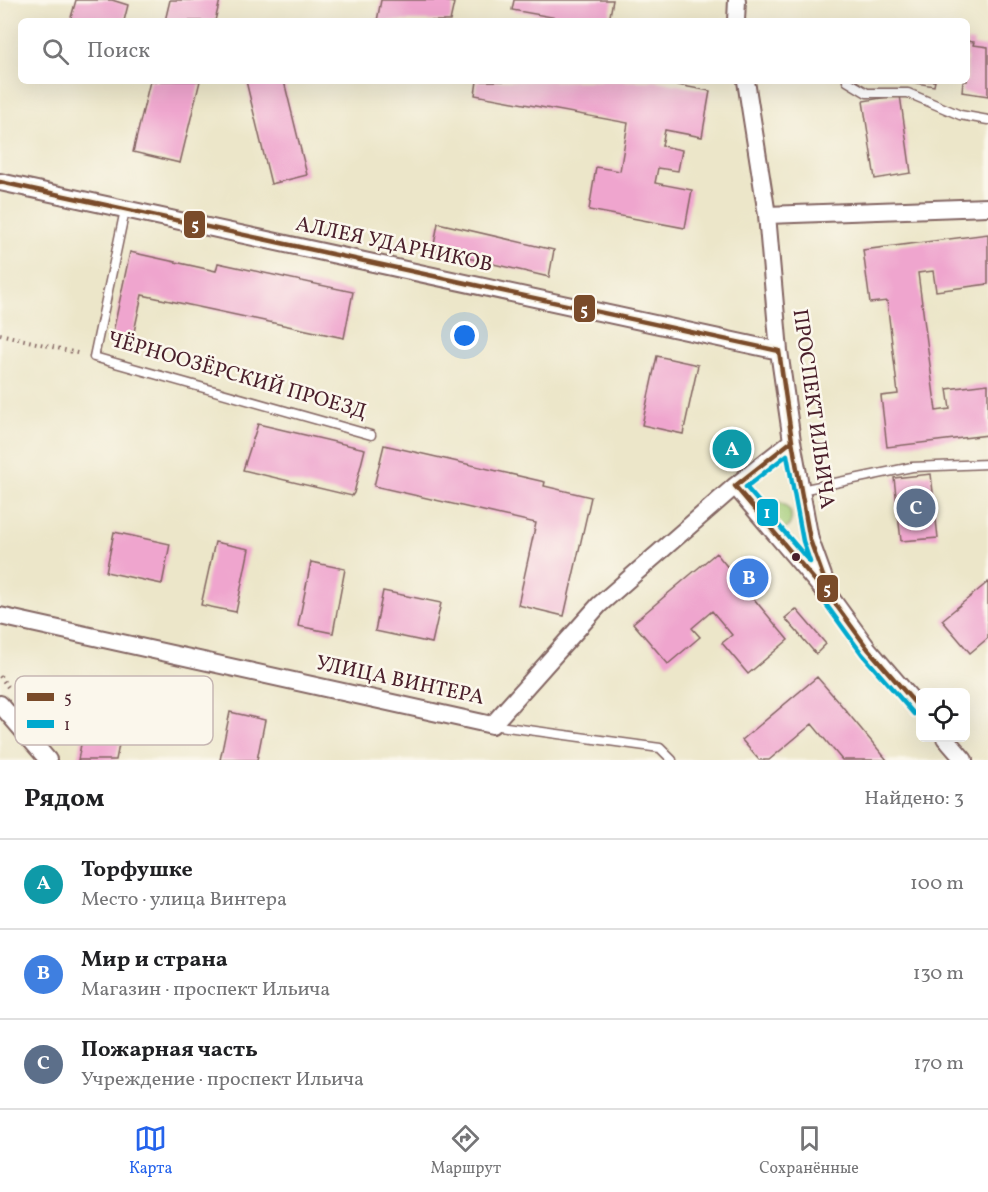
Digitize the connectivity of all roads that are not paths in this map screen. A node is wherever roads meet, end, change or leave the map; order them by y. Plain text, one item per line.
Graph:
1 (737, 0) edge
2 (736, 18) edge
3 (746, 84) edge
4 (852, 84) edge
5 (988, 120) edge
6 (0, 182) edge
7 (988, 207) edge
8 (125, 210) junction
9 (767, 215) junction
10 (779, 351) junction
11 (371, 435) dead end
12 (792, 441) junction
13 (988, 464) edge
14 (735, 486) junction
15 (801, 490) junction
16 (831, 598) junction
17 (0, 616) edge
18 (916, 703) edge
19 (0, 704) edge
20 (15, 722) edge
21 (492, 725) junction
22 (948, 742) edge
23 (35, 745) edge
24 (48, 760) edge
25 (672, 760) edge
26 (964, 760) edge

1 - 2 street
3 - 9 street, ПРОСПЕКТ ИЛЬИЧА
4 - 5 lane
6 - 8 street, АЛЛЕЯ УДАРНИКОВ
7 - 9 street
8 - 10 street, АЛЛЕЯ УДАРНИКОВ
8 - 11 lane, ЧЁРНООЗЁРСКИЙ ПРОЕЗД
9 - 10 street, ПРОСПЕКТ ИЛЬИЧА
10 - 12 street, ПРОСПЕКТ ИЛЬИЧА
12 - 14 street, УЛИЦА ВИНТЕРА
12 - 15 street, ПРОСПЕКТ ИЛЬИЧА
13 - 15 lane
14 - 16 street
14 - 21 street, УЛИЦА ВИНТЕРА
15 - 16 street, ПРОСПЕКТ ИЛЬИЧА
16 - 18 street, ПРОСПЕКТ ИЛЬИЧА
17 - 21 street, УЛИЦА ВИНТЕРА
19 - 20 street
21 - 25 lane
22 - 26 street
23 - 24 street

